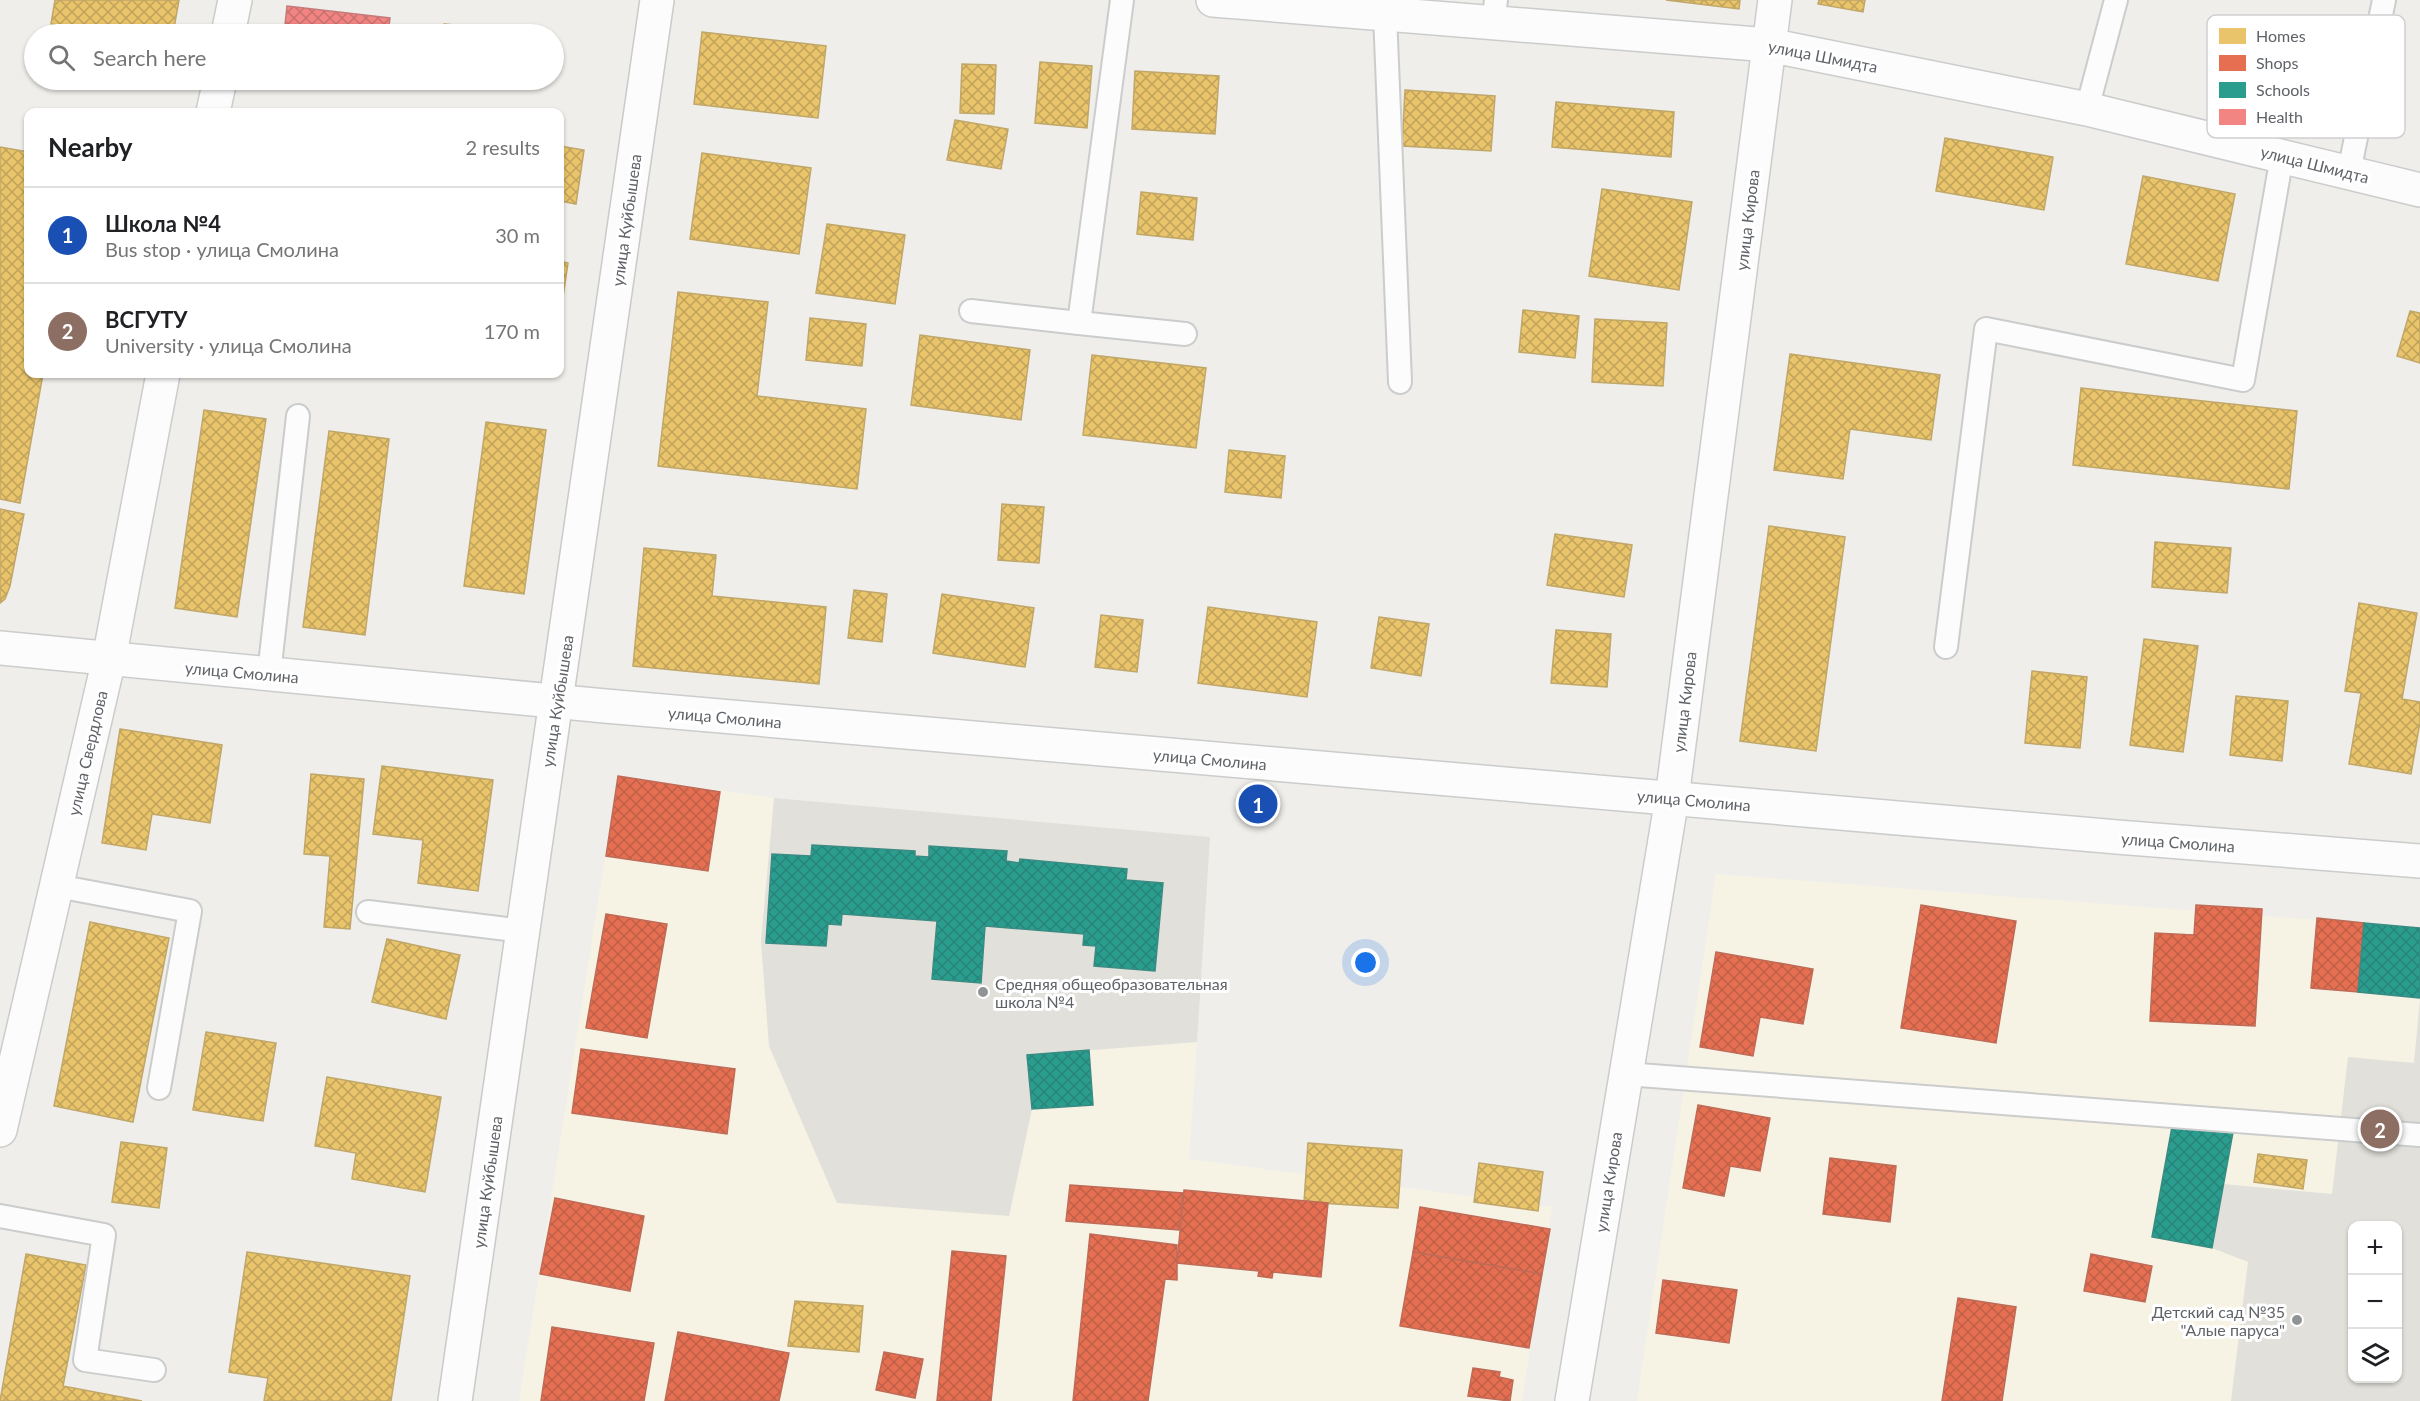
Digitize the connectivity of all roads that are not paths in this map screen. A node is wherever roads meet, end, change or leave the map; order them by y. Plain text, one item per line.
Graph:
1 (235, 0) edge
2 (657, 0) edge
3 (1122, 0) edge
4 (1213, 0) edge
5 (1775, 0) edge
6 (2116, 0) edge
7 (2384, 0) edge
8 (1494, 11) edge
9 (1385, 14) junction
10 (2381, 15) edge
11 (230, 24) edge
12 (1769, 45) junction
13 (218, 90) edge
14 (214, 108) edge
15 (2087, 109) junction
16 (2207, 138) edge
17 (2207, 138) edge
18 (2356, 138) edge
19 (2282, 156) junction
20 (2349, 172) junction
21 (2420, 190) edge
22 (971, 311) dead end
23 (1079, 323) junction
24 (1185, 334) dead end
25 (162, 378) edge
26 (1400, 382) dead end
27 (298, 416) dead end
28 (1946, 647) dead end
29 (0, 648) edge
30 (109, 659) junction
31 (269, 674) junction
32 (556, 700) junction
33 (1672, 798) junction
34 (2420, 861) edge
35 (57, 886) junction
36 (368, 912) dead end
37 (523, 931) junction
38 (1626, 1074) junction
39 (159, 1088) dead end
40 (0, 1130) edge
41 (2420, 1136) edge
42 (0, 1216) edge
43 (154, 1370) dead end
44 (455, 1401) edge
45 (1572, 1401) edge

1 - 11 street
2 - 32 street, улица Куйбышева
3 - 23 lane
4 - 9 street, улица Шмидта
5 - 12 street, улица Кирова
6 - 15 lane
7 - 10 lane
8 - 9 street, улица Шмидта
8 - 12 street, улица Шмидта
9 - 26 lane
12 - 15 street, улица Шмидта
12 - 33 street, улица Кирова
13 - 14 street
15 - 17 street, улица Шмидта
16 - 19 street, улица Шмидта
18 - 20 lane
19 - 20 street, улица Шмидта
19 - 28 lane
20 - 21 street, улица Шмидта
22 - 23 lane
23 - 24 lane
25 - 30 street, улица Свердлова
27 - 31 lane
29 - 30 street, улица Смолина
30 - 31 street, улица Смолина
30 - 35 street, улица Свердлова
31 - 32 street, улица Смолина
32 - 33 street, улица Смолина
32 - 37 street, улица Куйбышева
33 - 34 street, улица Смолина
33 - 38 street, улица Кирова
35 - 39 lane
35 - 40 street, улица Свердлова
36 - 37 lane
37 - 44 street, улица Куйбышева
38 - 41 lane
38 - 45 street, улица Кирова
42 - 43 lane

